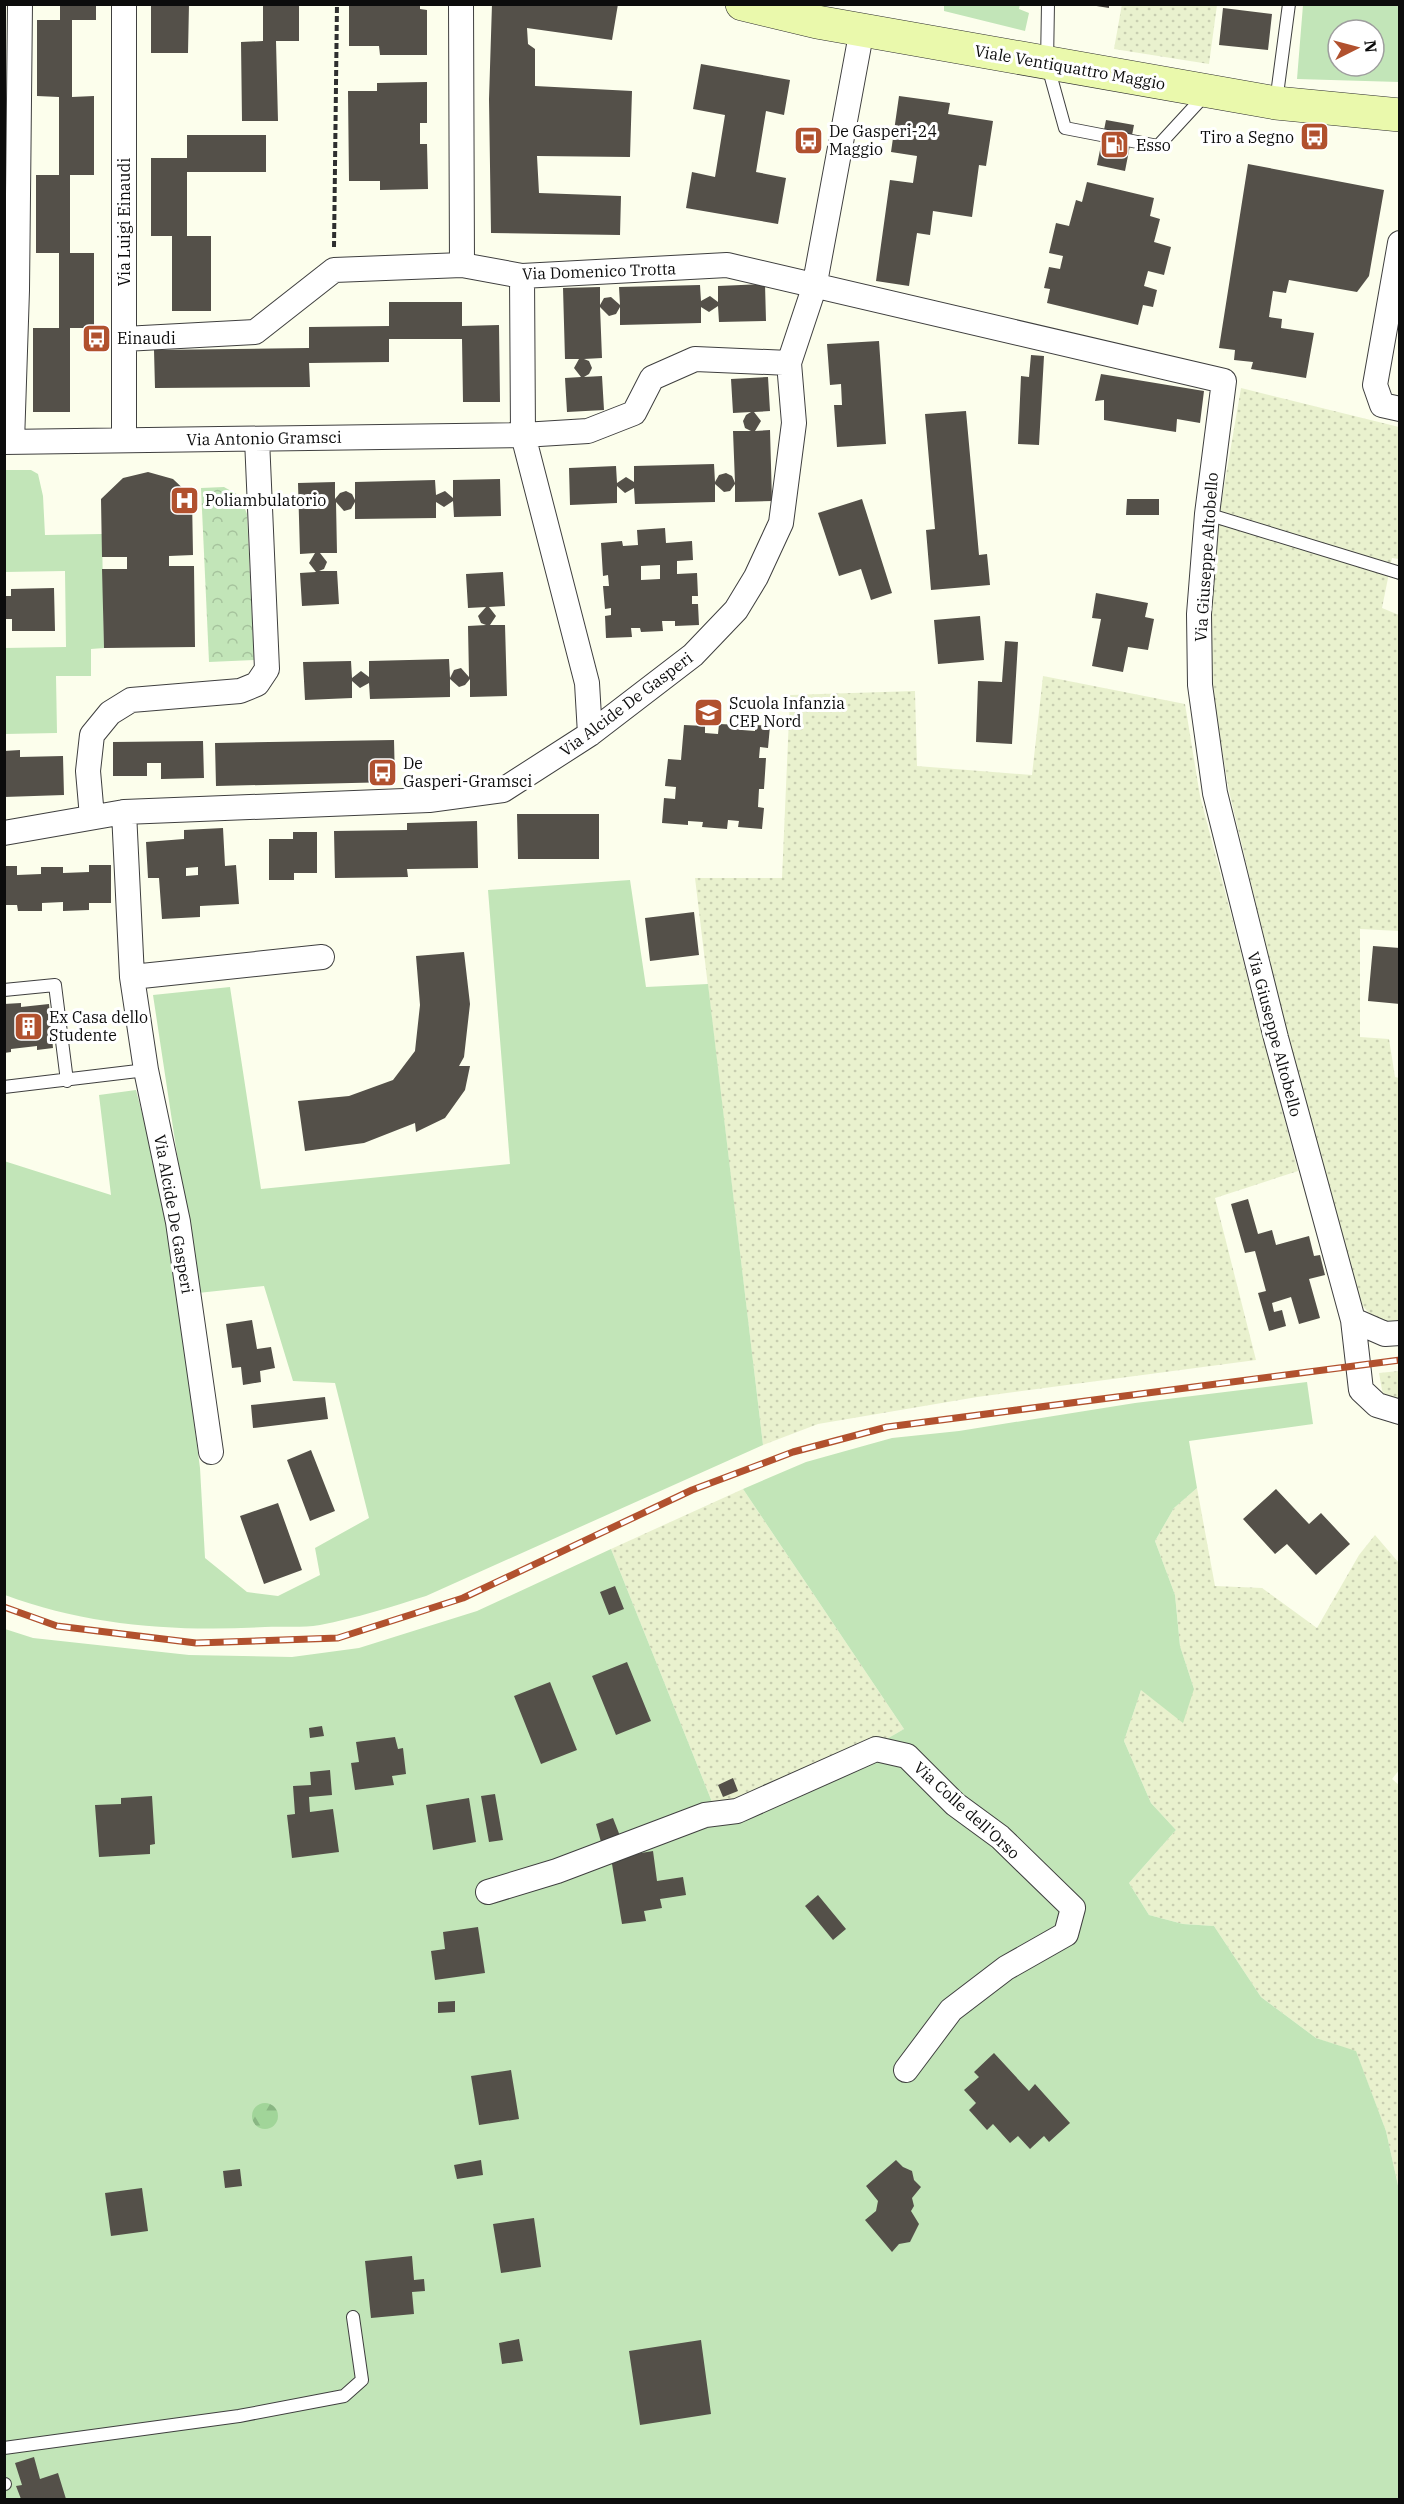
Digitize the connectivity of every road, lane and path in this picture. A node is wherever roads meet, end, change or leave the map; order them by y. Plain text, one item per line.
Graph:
1 (20, 4) edge
2 (124, 4) edge
3 (337, 4) edge
4 (461, 4) edge
5 (742, 4) edge
6 (1047, 4) edge
7 (1289, 4) edge
8 (862, 29) junction
9 (1047, 63) junction
10 (1209, 91) junction
11 (1276, 103) junction
12 (1400, 115) edge
13 (1400, 243) edge
14 (462, 265) junction
15 (334, 270) junction
16 (522, 276) junction
17 (814, 288) junction
18 (11, 291) edge
19 (124, 339) junction
20 (789, 363) junction
21 (1400, 409) edge
22 (522, 435) junction
23 (257, 438) junction
24 (124, 440) junction
25 (8, 442) edge
26 (1207, 514) junction
27 (1400, 573) edge
28 (590, 734) junction
29 (124, 812) junction
30 (92, 817) junction
31 (4, 834) edge
32 (322, 957) dead end
33 (132, 976) junction
34 (4, 990) edge
35 (146, 1070) junction
36 (68, 1081) junction
37 (4, 1088) edge
38 (1353, 1320) junction
39 (1400, 1333) edge
40 (1400, 1412) edge
41 (211, 1452) dead end
42 (488, 1892) dead end
43 (906, 2070) dead end
44 (353, 2317) dead end
45 (4, 2448) edge

1 - 18 street
2 - 19 street, Via Luigi Einaudi
3 - 15 path
4 - 14 street
5 - 8 main road, Viale Ventiquattro Maggio
6 - 9 lane
7 - 11 lane
8 - 9 main road, Viale Ventiquattro Maggio
8 - 17 street, Via Alcide De Gasperi
9 - 10 main road, Viale Ventiquattro Maggio
9 - 10 lane
10 - 11 main road, Viale Ventiquattro Maggio
11 - 12 main road, Viale Ventiquattro Maggio
13 - 21 street
14 - 15 street, Via Domenico Trotta
14 - 16 street, Via Domenico Trotta
15 - 19 street
16 - 17 street, Via Domenico Trotta
16 - 22 street
17 - 20 street, Via Alcide De Gasperi
17 - 26 street, Via Giuseppe Altobello
18 - 25 street
19 - 24 street, Via Luigi Einaudi
20 - 22 street, Via Antonio Gramsci
20 - 28 street, Via Alcide De Gasperi
22 - 23 street, Via Antonio Gramsci
22 - 28 street
23 - 24 street, Via Antonio Gramsci
23 - 30 street
24 - 25 street, Via Antonio Gramsci
26 - 27 lane
26 - 38 street, Via Giuseppe Altobello
28 - 29 street, Via Alcide De Gasperi
29 - 30 street, Via Alcide De Gasperi
29 - 33 street, Via Alcide De Gasperi
30 - 31 street, Via Alcide De Gasperi
32 - 33 street
33 - 35 street, Via Alcide De Gasperi
34 - 36 lane
35 - 36 lane
35 - 41 street, Via Alcide De Gasperi
36 - 37 lane
38 - 39 street
38 - 40 street, Via Giuseppe Altobello
42 - 43 street, Via Colle dell'Orso
44 - 45 lane

